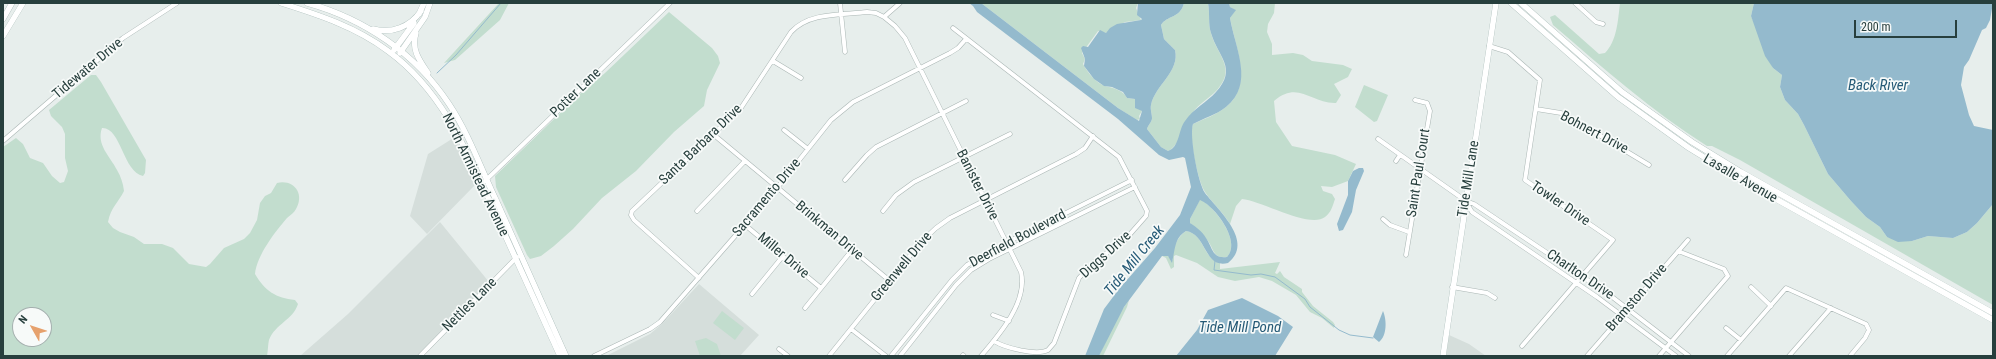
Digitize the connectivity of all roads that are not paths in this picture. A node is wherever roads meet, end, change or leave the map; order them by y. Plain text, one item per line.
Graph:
1 (12, 3) edge
2 (23, 3) edge
3 (177, 3) edge
4 (281, 3) edge
5 (307, 3) edge
6 (424, 3) edge
7 (430, 3) edge
8 (670, 3) edge
9 (840, 3) edge
10 (900, 3) edge
11 (1496, 3) edge
12 (1511, 3) edge
13 (1521, 3) edge
14 (1575, 3) edge
15 (421, 11) junction
16 (841, 16) junction
17 (884, 18) junction
18 (3, 19) edge
19 (1603, 24) dead end
20 (364, 26) junction
21 (418, 28) junction
22 (953, 28) dead end
23 (3, 36) edge
24 (966, 39) junction
25 (1489, 46) junction
26 (396, 47) junction
27 (401, 51) junction
28 (845, 52) dead end
29 (392, 54) junction
30 (398, 59) junction
31 (773, 61) junction
32 (407, 67) junction
33 (920, 68) junction
34 (422, 71) junction
35 (801, 78) dead end
36 (434, 83) junction
37 (1415, 100) dead end
38 (966, 101) dead end
39 (1536, 109) junction
40 (941, 113) junction
41 (784, 130) dead end
42 (1010, 134) dead end
43 (714, 135) junction
44 (1093, 136) junction
45 (1378, 139) dead end
46 (3, 141) edge
47 (808, 149) junction
48 (1400, 155) junction
49 (963, 156) junction
50 (745, 161) junction
51 (1396, 161) dead end
52 (1649, 165) dead end
53 (1419, 168) junction
54 (486, 180) junction
55 (845, 180) dead end
56 (1132, 180) junction
57 (482, 184) junction
58 (1135, 187) junction
59 (777, 188) junction
60 (985, 200) junction
61 (1466, 201) junction
62 (697, 211) dead end
63 (883, 211) dead end
64 (1383, 219) dead end
65 (745, 225) junction
66 (1410, 232) junction
67 (1688, 240) dead end
68 (1006, 243) junction
69 (1009, 249) junction
70 (852, 250) junction
71 (1678, 251) junction
72 (520, 254) junction
73 (1406, 255) dead end
74 (783, 256) junction
75 (515, 259) junction
76 (1582, 276) junction
77 (699, 278) junction
78 (890, 281) junction
79 (1577, 283) junction
80 (1452, 287) junction
81 (1751, 287) dead end
82 (821, 288) junction
83 (752, 294) dead end
84 (1495, 298) dead end
85 (1771, 306) junction
86 (805, 308) dead end
87 (1831, 308) junction
88 (1628, 309) junction
89 (1993, 313) edge
90 (993, 315) dead end
91 (1622, 315) junction
92 (1993, 320) edge
93 (1009, 321) junction
94 (1726, 328) dead end
95 (851, 329) junction
96 (1741, 340) junction
97 (994, 341) junction
98 (1671, 342) junction
99 (1522, 346) dead end
100 (1666, 348) junction
101 (779, 349) dead end
102 (420, 356) edge
103 (560, 356) edge
104 (566, 356) edge
105 (594, 356) edge
106 (788, 356) edge
107 (830, 356) edge
108 (886, 356) edge
109 (891, 356) edge
110 (900, 356) edge
111 (982, 356) edge
112 (1443, 356) edge
113 (1587, 356) edge
114 (1659, 356) edge
115 (1676, 356) edge
116 (1689, 356) edge
117 (1727, 356) edge
118 (1789, 356) edge
119 (1850, 356) edge

1 - 18 main road
2 - 23 main road
3 - 46 street, Tidewater Drive
4 - 29 main road, North Armistead Avenue
5 - 20 main road, North Armistead Avenue
6 - 15 main road
7 - 21 main road
8 - 54 street, Potter Lane
9 - 16 street
10 - 17 street
11 - 25 main road, Tide Mill Lane
12 - 92 main road, Lasalle Avenue
13 - 89 main road, Lasalle Avenue
14 - 19 street
15 - 20 main road
15 - 26 main road
16 - 17 street, Santa Barbara Drive
16 - 28 street
16 - 31 street, Santa Barbara Drive
17 - 33 street, Banister Drive
20 - 26 main road, North Armistead Avenue
21 - 27 main road
21 - 36 main road
22 - 24 street, Diggs Drive
24 - 33 street, Sacramento Drive
24 - 44 street, Diggs Drive
25 - 39 street, Towler Drive
25 - 61 main road, Tide Mill Lane
26 - 27 main road, North Armistead Avenue
26 - 29 main road
27 - 30 main road
27 - 34 main road, North Armistead Avenue
29 - 30 main road, North Armistead Avenue
30 - 32 main road, North Armistead Avenue
31 - 35 street
31 - 43 street, Santa Barbara Drive
32 - 34 main road
32 - 57 main road, North Armistead Avenue
33 - 40 street, Banister Drive
33 - 47 street, Sacramento Drive
34 - 36 main road, North Armistead Avenue
36 - 54 main road, North Armistead Avenue
37 - 53 street, Saint Paul Court
38 - 40 street
39 - 52 street, Bohnert Drive
39 - 76 street, Towler Drive
40 - 49 street, Banister Drive
40 - 55 street
41 - 47 street
42 - 49 street
43 - 50 street, Brinkman Drive
43 - 77 street, Santa Barbara Drive
44 - 56 street, Diggs Drive
44 - 60 street, Greenwell Drive
45 - 48 street, Charlton Drive
47 - 59 street, Sacramento Drive
48 - 51 street
48 - 53 street, Charlton Drive
49 - 60 street, Banister Drive
49 - 63 street
50 - 59 street, Brinkman Drive
50 - 62 street
53 - 61 street, Charlton Drive
53 - 66 street, Saint Paul Court
54 - 57 street, Potter Lane
54 - 72 main road, North Armistead Avenue
56 - 58 street, Diggs Drive
56 - 68 street, Deerfield Boulevard
57 - 75 main road, North Armistead Avenue
58 - 69 street, Deerfield Boulevard
58 - 97 street, Diggs Drive
59 - 65 street, Sacramento Drive
59 - 70 street, Brinkman Drive
60 - 68 street, Banister Drive
60 - 78 street, Greenwell Drive
61 - 76 street, Charlton Drive
61 - 79 street, Charlton Drive
61 - 80 main road, Tide Mill Lane
64 - 66 street
65 - 74 street, Miller Drive
65 - 77 street, Sacramento Drive
66 - 73 street, Saint Paul Court
67 - 71 street, Bramston Drive
68 - 69 street, Banister Drive
68 - 109 street, Deerfield Boulevard
69 - 93 street, Banister Drive
69 - 110 street, Deerfield Boulevard
70 - 78 street, Brinkman Drive
70 - 82 street
71 - 88 street, Bramston Drive
71 - 98 street
72 - 75 street, Nettles Lane
72 - 104 main road, North Armistead Avenue
74 - 82 street, Miller Drive
74 - 83 street
75 - 102 street, Nettles Lane
75 - 103 main road, North Armistead Avenue
76 - 79 street, Towler Drive
76 - 88 street, Charlton Drive
77 - 105 street, Sacramento Drive
78 - 95 street, Greenwell Drive
79 - 91 street, Charlton Drive
79 - 99 street, Towler Drive
80 - 84 street
80 - 112 main road, Tide Mill Lane
81 - 85 street
82 - 86 street
85 - 87 street
85 - 96 street
87 - 118 street
87 - 119 street
88 - 91 street, Bramston Drive
88 - 98 street, Charlton Drive
90 - 93 street
91 - 100 street, Charlton Drive
91 - 113 street, Bramston Drive
93 - 97 street, Banister Drive
94 - 96 street
95 - 107 street, Greenwell Drive
95 - 108 street
96 - 117 street
97 - 111 street, Banister Drive
98 - 100 street
98 - 116 street, Charlton Drive
100 - 114 street
100 - 115 street, Charlton Drive
101 - 106 street

